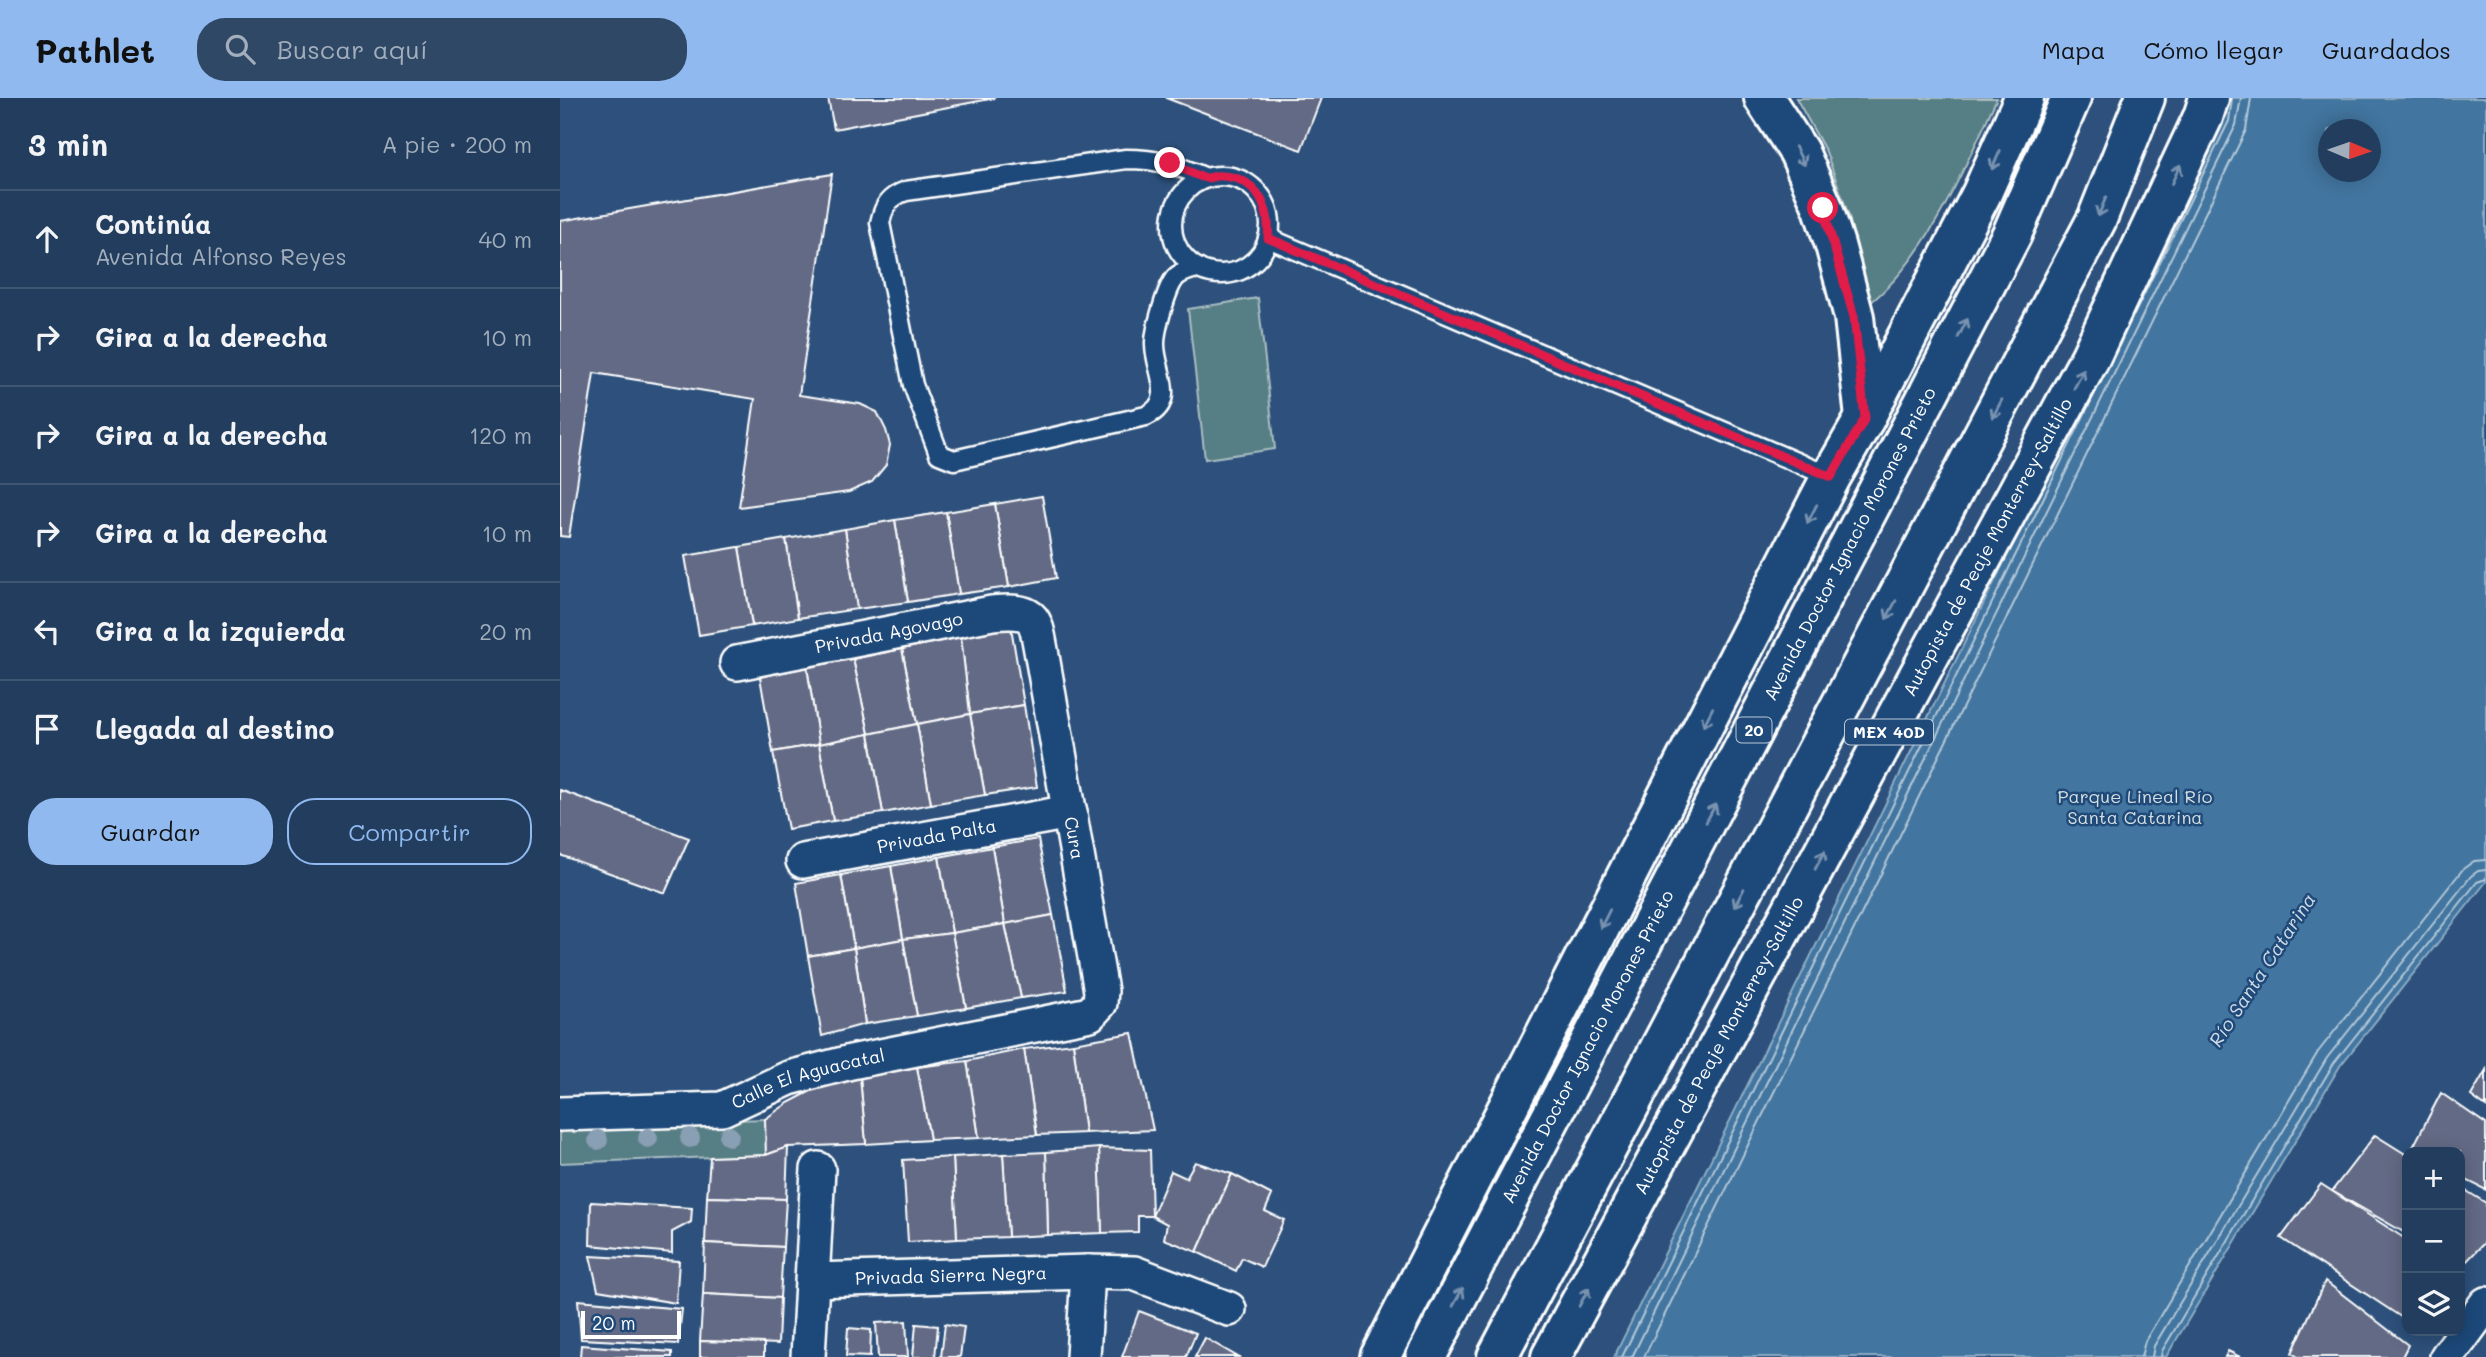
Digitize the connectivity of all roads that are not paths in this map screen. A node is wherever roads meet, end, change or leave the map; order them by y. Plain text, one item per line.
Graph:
1 (1764, 98) edge
2 (2024, 98) edge
3 (2071, 98) edge
4 (2145, 98) edge
5 (2209, 98) edge
6 (1206, 178) junction
7 (1268, 238) junction
8 (1196, 268) junction
9 (1865, 418) junction
10 (1831, 477) junction
11 (1036, 624) joint
12 (737, 663) dead end
13 (1070, 812) junction
14 (803, 861) dead end
15 (1056, 1022) joint
16 (560, 1114) edge
17 (818, 1168) dead end
18 (1088, 1272) junction
19 (813, 1280) junction
20 (2486, 1304) edge
21 (1228, 1309) dead end
22 (808, 1357) edge
23 (1083, 1357) edge
24 (1380, 1357) edge
25 (1426, 1357) edge
26 (1497, 1357) edge
27 (1551, 1357) edge
28 (2447, 1357) edge

1 -> 9 main road
2 -> 9 main road, 20
25 -> 3 main road, Avenida Doctor Ignacio Morones Prieto / 20
4 -> 26 main road, MEX 40D
27 -> 5 main road, Autopista de Peaje Monterrey-Saltillo / MEX 40D
6 - 7 lane
6 - 8 lane
6 - 8 lane
7 - 8 lane
7 - 10 lane
9 - 10 main road, 20
10 -> 24 main road, 20
11 - 12 street, Privada Agovago
11 - 13 street, Cura
13 - 14 street, Privada Palta
13 - 15 street, Cura
15 - 16 street, Calle El Aguacatal
17 - 19 street
18 - 19 street, Privada Sierra Negra
18 - 21 street, Privada Sierra Negra
18 - 23 street
19 - 22 street
20 - 28 street

